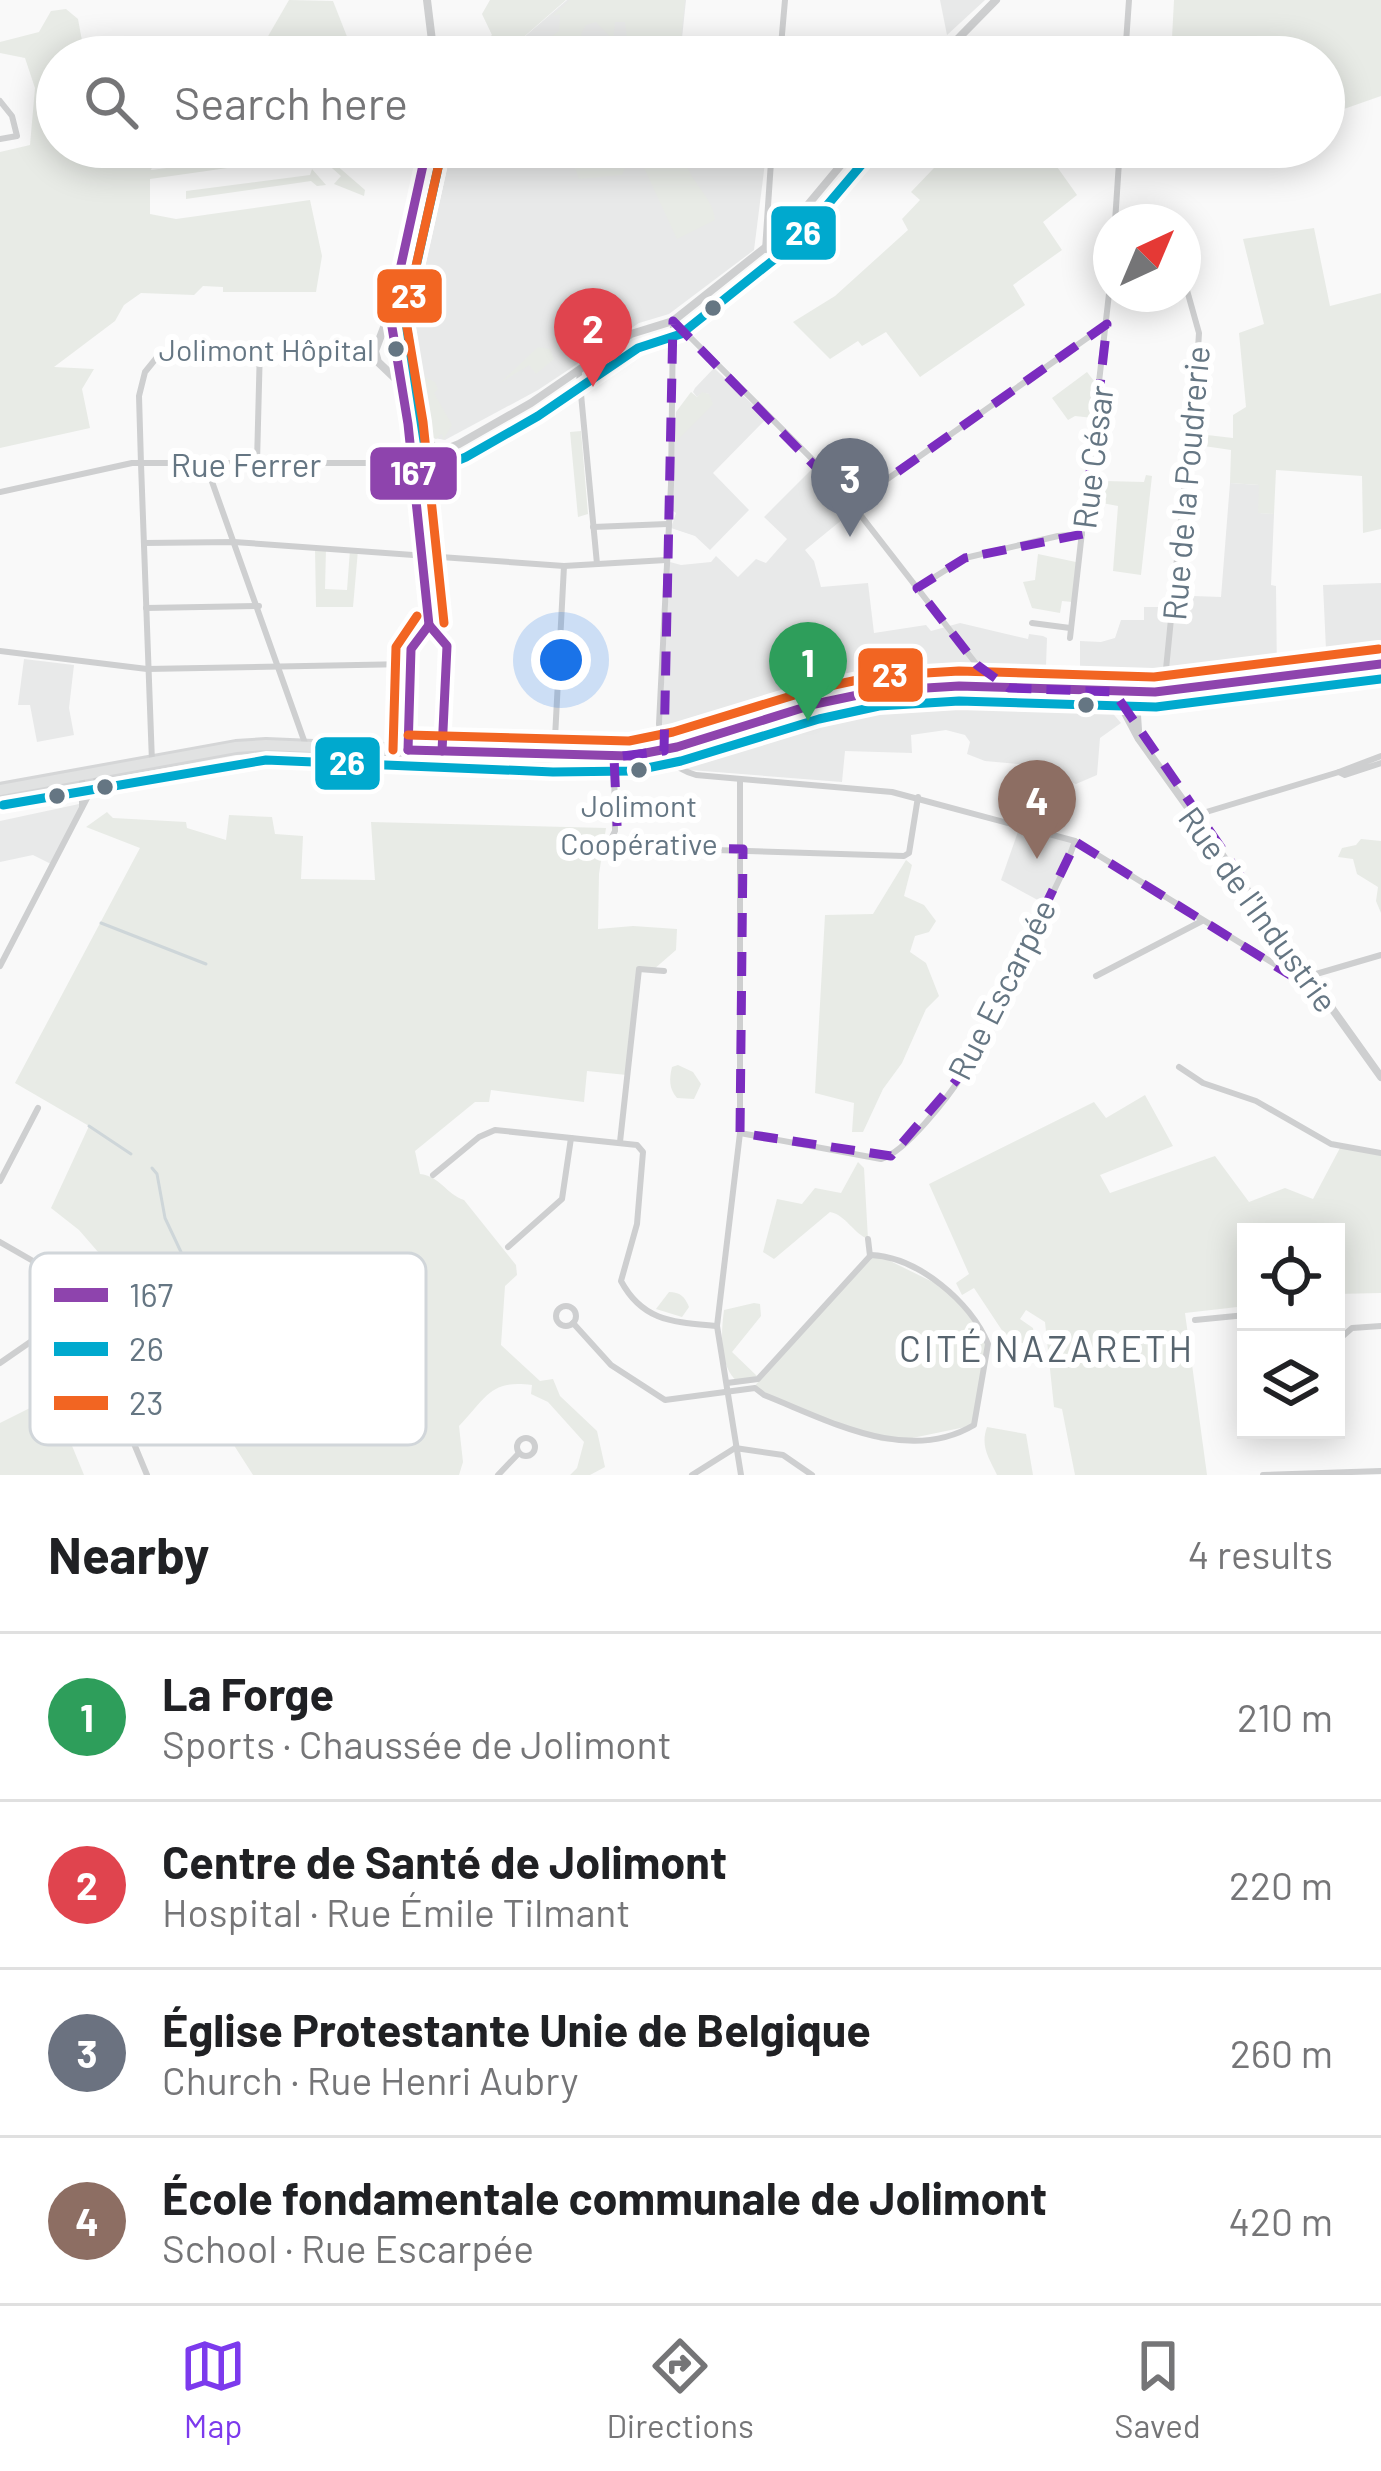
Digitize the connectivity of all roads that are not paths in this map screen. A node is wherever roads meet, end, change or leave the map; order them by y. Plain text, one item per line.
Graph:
1 (427, 0) edge
2 (785, 0) edge
3 (996, 0) edge
4 (1129, 0) edge
5 (431, 36) edge
6 (782, 36) edge
7 (961, 36) edge
8 (1126, 36) edge
9 (0, 100) edge
10 (0, 139) edge
11 (422, 168) edge
12 (771, 168) edge
13 (838, 168) edge
14 (1119, 168) edge
15 (1116, 204) edge
16 (765, 250) junction
17 (1107, 312) edge
18 (1193, 312) edge
19 (673, 320) junction
20 (1106, 324) junction
21 (260, 346) junction
22 (375, 351) junction
23 (578, 373) junction
24 (408, 424) junction
25 (453, 448) junction
26 (205, 463) junction
27 (257, 463) junction
28 (412, 463) junction
29 (140, 464) junction
30 (0, 492) edge
31 (852, 504) junction
32 (667, 524) junction
33 (593, 527) junction
34 (1084, 534) junction
35 (234, 542) junction
36 (144, 543) junction
37 (422, 555) junction
38 (666, 560) junction
39 (597, 564) junction
40 (564, 566) junction
41 (917, 588) junction
42 (259, 606) junction
43 (146, 608) junction
44 (1032, 623) dead end
45 (429, 625) junction
46 (1072, 628) junction
47 (1070, 638) dead end
48 (416, 640) junction
49 (444, 642) junction
50 (0, 651) edge
51 (410, 664) junction
52 (1381, 664) edge
53 (281, 668) junction
54 (147, 669) junction
55 (1009, 688) junction
56 (1114, 692) junction
57 (1130, 692) junction
58 (1160, 692) junction
59 (1138, 734) junction
60 (306, 746) junction
61 (408, 750) junction
62 (664, 750) junction
63 (442, 751) junction
64 (554, 757) junction
65 (614, 757) junction
66 (1381, 759) edge
67 (152, 762) junction
68 (101, 772) junction
69 (82, 775) junction
70 (740, 779) junction
71 (0, 790) edge
72 (917, 797) junction
73 (82, 808) junction
74 (1192, 816) junction
75 (1075, 842) junction
76 (743, 849) junction
77 (1202, 921) junction
78 (1381, 956) edge
79 (0, 966) edge
80 (664, 970) dead end
81 (1096, 976) dead end
82 (1311, 978) junction
83 (1179, 1067) dead end
84 (1381, 1077) edge
85 (38, 1108) dead end
86 (740, 1133) junction
87 (571, 1138) junction
88 (620, 1142) junction
89 (1381, 1153) edge
90 (433, 1175) dead end
91 (0, 1180) edge
92 (868, 1239) dead end
93 (0, 1242) edge
94 (508, 1246) dead end
95 (870, 1256) junction
96 (30, 1258) edge
97 (1237, 1316) edge
98 (1195, 1320) dead end
99 (573, 1323) dead end
100 (717, 1326) junction
101 (1381, 1326) edge
102 (1345, 1334) edge
103 (30, 1342) edge
104 (0, 1363) edge
105 (755, 1385) junction
106 (728, 1387) junction
107 (135, 1445) edge
108 (736, 1448) junction
109 (519, 1453) dead end
110 (1381, 1471) edge
111 (147, 1475) edge
112 (498, 1475) edge
113 (692, 1475) edge
114 (741, 1475) edge
115 (812, 1475) edge
116 (1263, 1475) edge

1 - 5 street
2 - 6 street
3 - 7 street
4 - 8 street
9 - 10 street
11 - 22 street
12 - 16 street
13 - 16 street, Rue Ferrer
14 - 15 street
16 - 19 street, Rue Ferrer
17 - 20 street, Rue César
18 - 58 street, Rue de la Poudrerie
19 - 23 street, Rue Ferrer
19 - 31 street
19 - 32 street
20 - 31 street
20 - 34 street, Rue César
21 - 22 street
21 - 27 street
21 - 29 street
22 - 24 street
23 - 25 street, Rue Ferrer
23 - 33 street
24 - 25 street
24 - 28 street
25 - 28 street, Rue Ferrer
26 - 27 street, Rue Ferrer
26 - 29 street, Rue Ferrer
26 - 35 street
27 - 28 street, Rue Ferrer
28 - 37 street
29 - 30 street, Rue Ferrer
29 - 36 street
31 - 41 street
32 - 33 street
32 - 38 street
33 - 39 street
34 - 41 street
34 - 46 street, Rue César
35 - 36 street
35 - 37 street
35 - 42 street
36 - 43 street
37 - 40 street
37 - 45 street
38 - 39 street
38 - 62 street
39 - 40 street
40 - 64 street
41 - 55 street
42 - 43 street
42 - 53 street
43 - 54 street
44 - 46 street
45 - 48 street
45 - 49 street
46 - 47 street, Rue César
48 - 49 street
48 - 51 street
49 - 63 street
50 - 54 street
51 - 53 street
51 - 61 street
52 - 58 main road
53 - 54 street
53 - 60 street
54 - 67 street
55 - 56 main road
55 - 62 main road
56 - 57 main road
56 - 59 street, Rue de l'Industrie
57 - 58 main road
57 - 59 street, Rue de l'Industrie
58 - 59 street
59 - 74 street, Rue de l'Industrie
60 - 61 main road
60 - 67 main road
61 - 63 main road
62 - 65 main road
62 - 70 street
63 - 64 main road
64 - 65 main road
65 - 76 street
66 - 74 street
67 - 68 main road
68 - 69 main road
68 - 73 street
69 - 71 main road
69 - 73 street
70 - 72 street
70 - 76 street
72 - 75 street
72 - 76 street
73 - 79 street
74 - 82 street, Rue de l'Industrie
75 - 77 street
75 - 86 street, Rue Escarpée
76 - 86 street
77 - 81 street
77 - 82 street
78 - 82 street
80 - 88 street
82 - 84 street, Rue de l'Industrie
83 - 89 street
85 - 91 street
86 - 100 street
87 - 88 street
87 - 90 street
87 - 94 street
88 - 100 street
92 - 95 street
93 - 96 street
95 - 105 street
95 - 105 street
97 - 98 street
99 - 106 street
100 - 106 street
101 - 102 street
103 - 104 street
105 - 106 street
106 - 108 street
107 - 111 street
108 - 113 street
108 - 114 street
108 - 115 street
109 - 112 street
110 - 116 street

